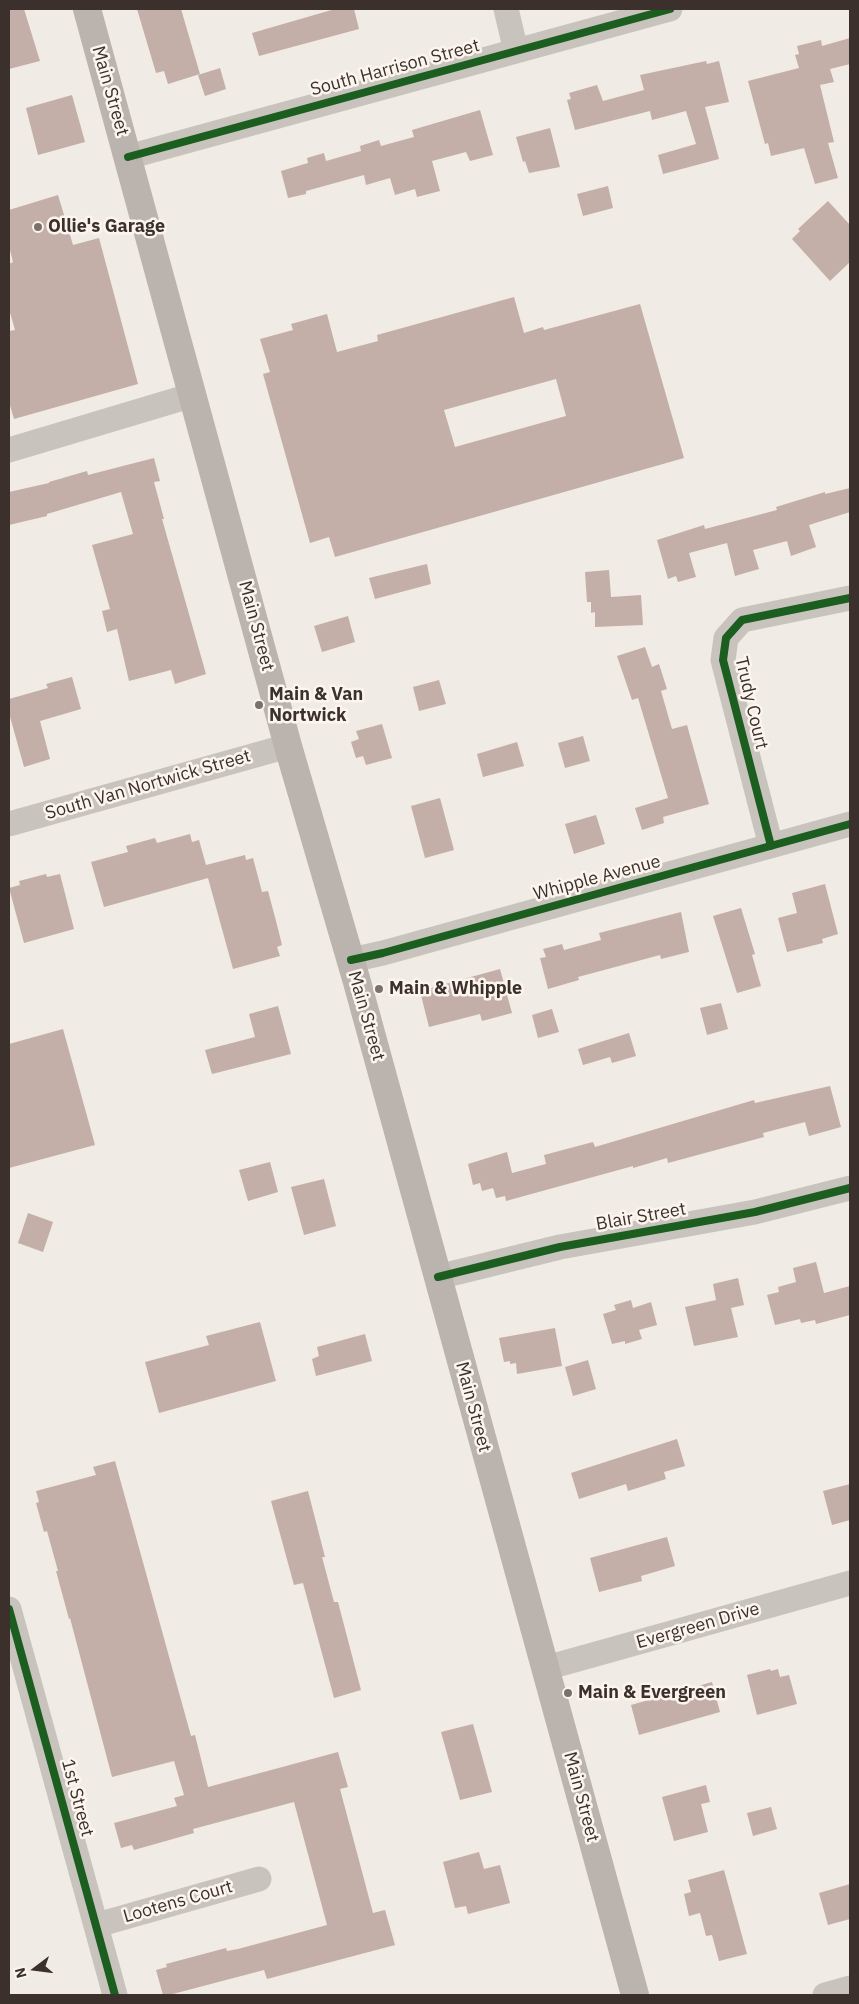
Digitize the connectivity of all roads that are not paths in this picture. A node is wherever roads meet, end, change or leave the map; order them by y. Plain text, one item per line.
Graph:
1 (87, 9) edge
2 (506, 9) edge
3 (670, 9) edge
4 (516, 51) junction
5 (128, 157) junction
6 (193, 395) junction
7 (9, 450) edge
8 (850, 598) edge
9 (288, 746) junction
10 (9, 824) edge
11 (850, 824) edge
12 (771, 846) junction
13 (351, 960) junction
14 (850, 1188) edge
15 (438, 1277) junction
16 (850, 1582) edge
17 (9, 1609) edge
18 (546, 1668) junction
19 (259, 1878) dead end
20 (96, 1925) junction
21 (850, 1988) edge
22 (115, 1995) edge
23 (635, 1995) edge
24 (824, 1995) edge

1 - 5 main road, Main Street
2 - 4 street
3 - 4 street, South Harrison Street
4 - 5 street, South Harrison Street
5 - 6 main road, Main Street
6 - 7 street
6 - 9 main road, Main Street
8 - 12 street, Trudy Court
9 - 10 street, South Van Nortwick Street
9 - 13 main road, Main Street
11 - 12 street, Whipple Avenue
12 - 13 street, Whipple Avenue
13 - 15 main road, Main Street
14 - 15 street, Blair Street
15 - 18 main road, Main Street
16 - 18 street, Evergreen Drive
17 - 20 street, 1st Street
18 - 23 main road, Main Street
19 - 20 street, Lootens Court
20 - 22 street, 1st Street
21 - 24 street

